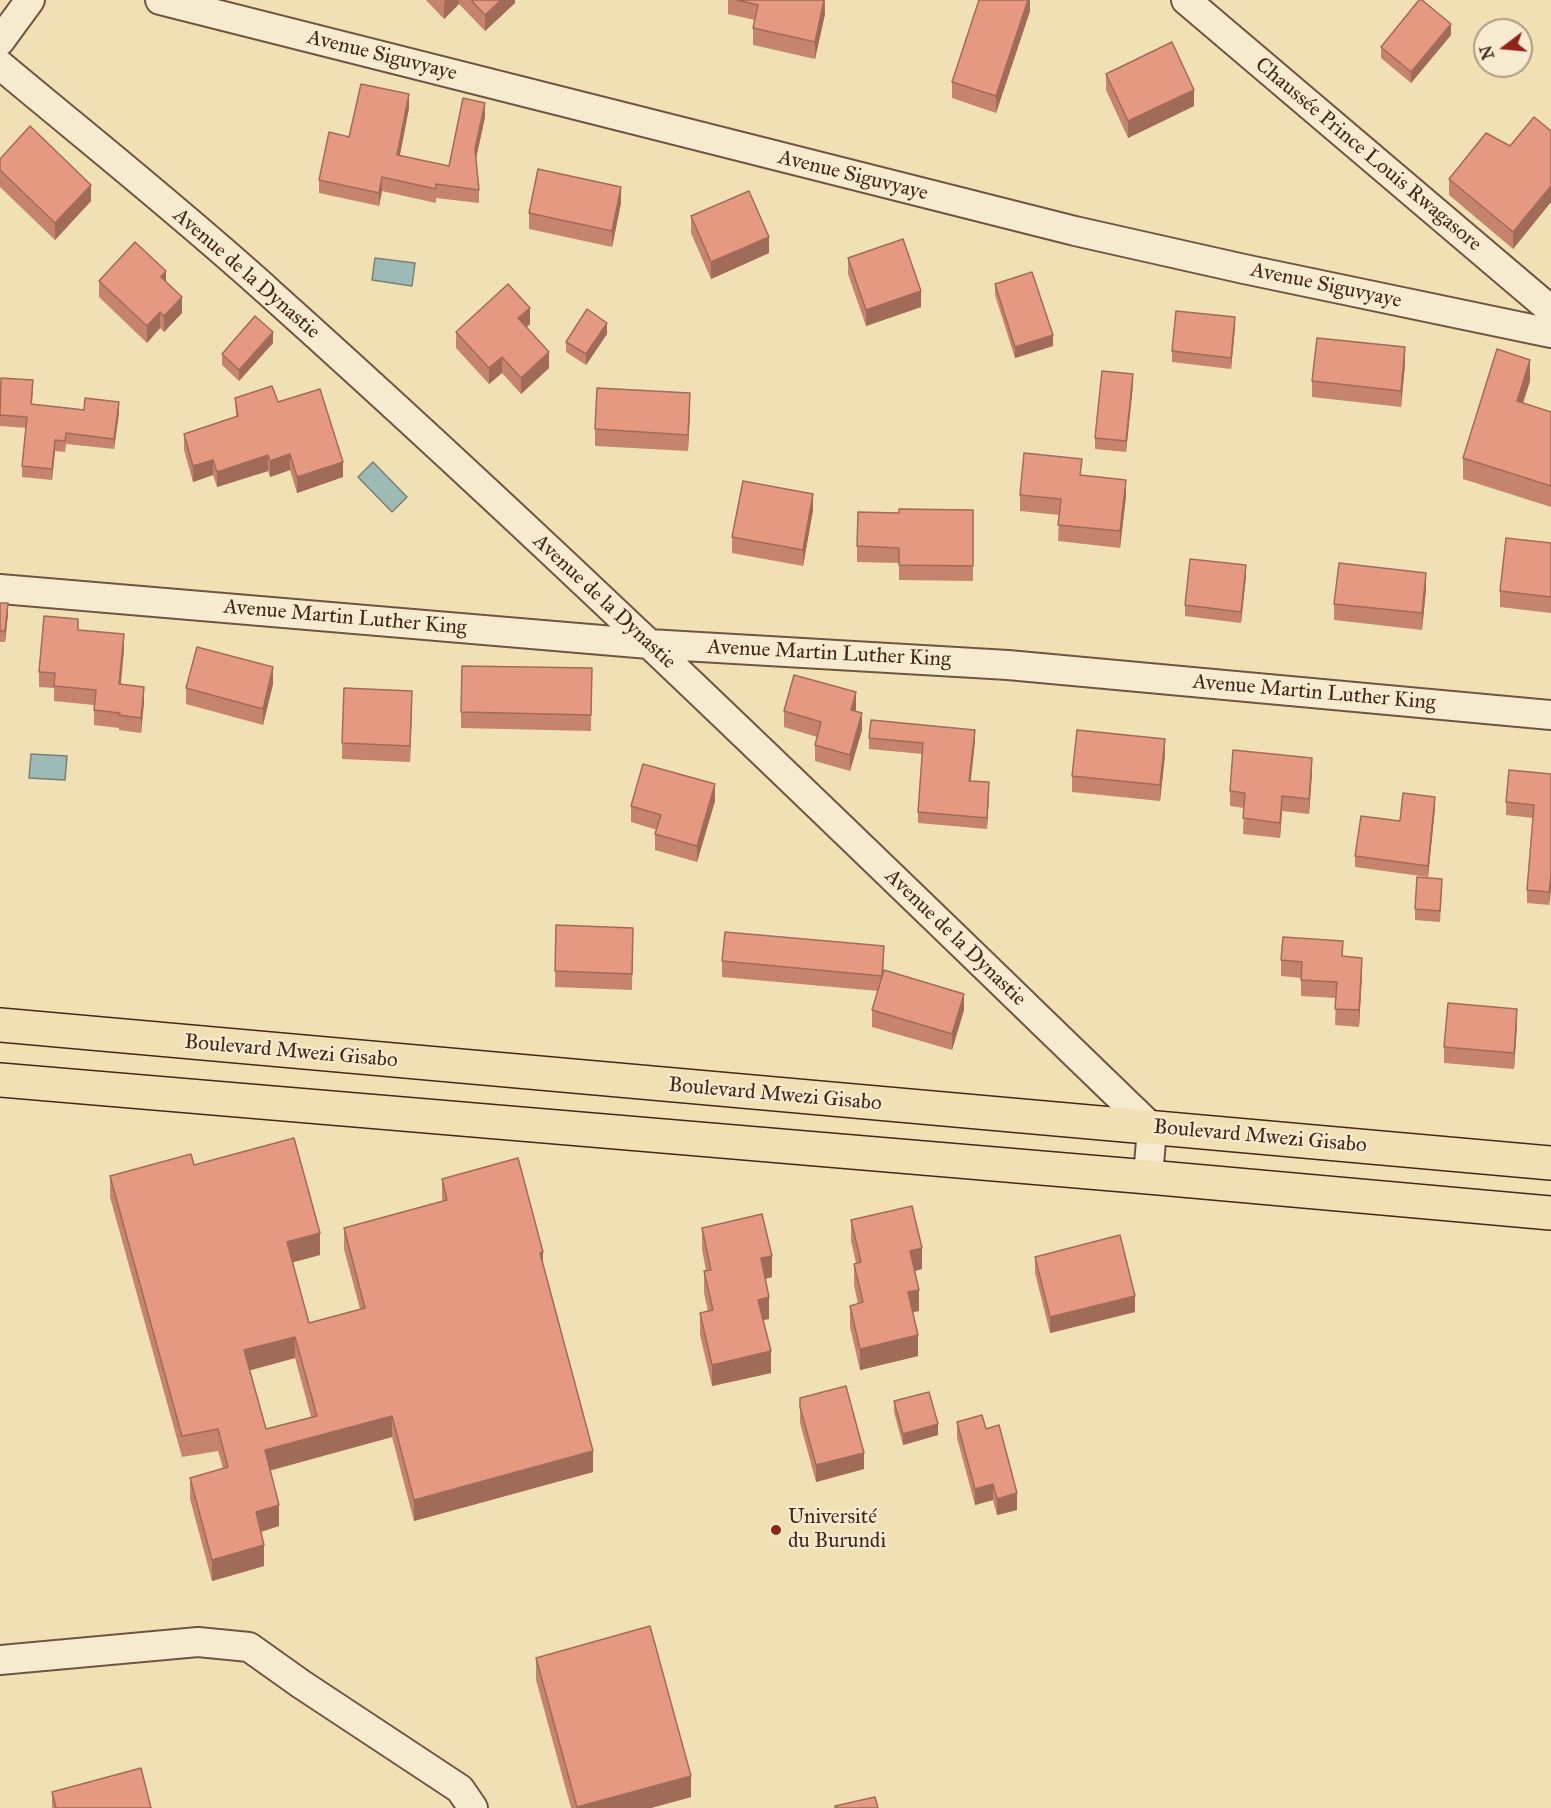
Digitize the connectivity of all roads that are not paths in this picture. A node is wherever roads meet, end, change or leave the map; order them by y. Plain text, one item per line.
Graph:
1 (30, 0) edge
2 (160, 0) edge
3 (1186, 0) edge
4 (253, 11) edge
5 (0, 40) edge
6 (0, 65) edge
7 (1551, 310) edge
8 (1551, 333) edge
9 (0, 589) edge
10 (649, 644) junction
11 (1551, 715) edge
12 (0, 1025) edge
13 (467, 1068) junction
14 (0, 1080) edge
15 (459, 1117) junction
16 (1152, 1128) junction
17 (1551, 1163) edge
18 (1148, 1177) junction
19 (1551, 1213) edge
20 (0, 1660) edge
21 (473, 1808) edge

1 - 5 street
2 - 4 street, Avenue Siguvyaye
3 - 7 street, Chaussée Prince Louis Rwagasore
4 - 8 street, Avenue Siguvyaye
6 - 10 street, Avenue de la Dynastie
9 - 10 street, Avenue Martin Luther King
10 - 11 street, Avenue Martin Luther King
10 - 16 street, Avenue de la Dynastie
12 - 13 main road, Boulevard Mwezi Gisabo
13 - 15 main road
13 - 16 main road, Boulevard Mwezi Gisabo
14 - 15 main road
15 - 18 main road
16 - 17 main road, Boulevard Mwezi Gisabo
16 - 18 street
18 - 19 main road
20 - 21 street

